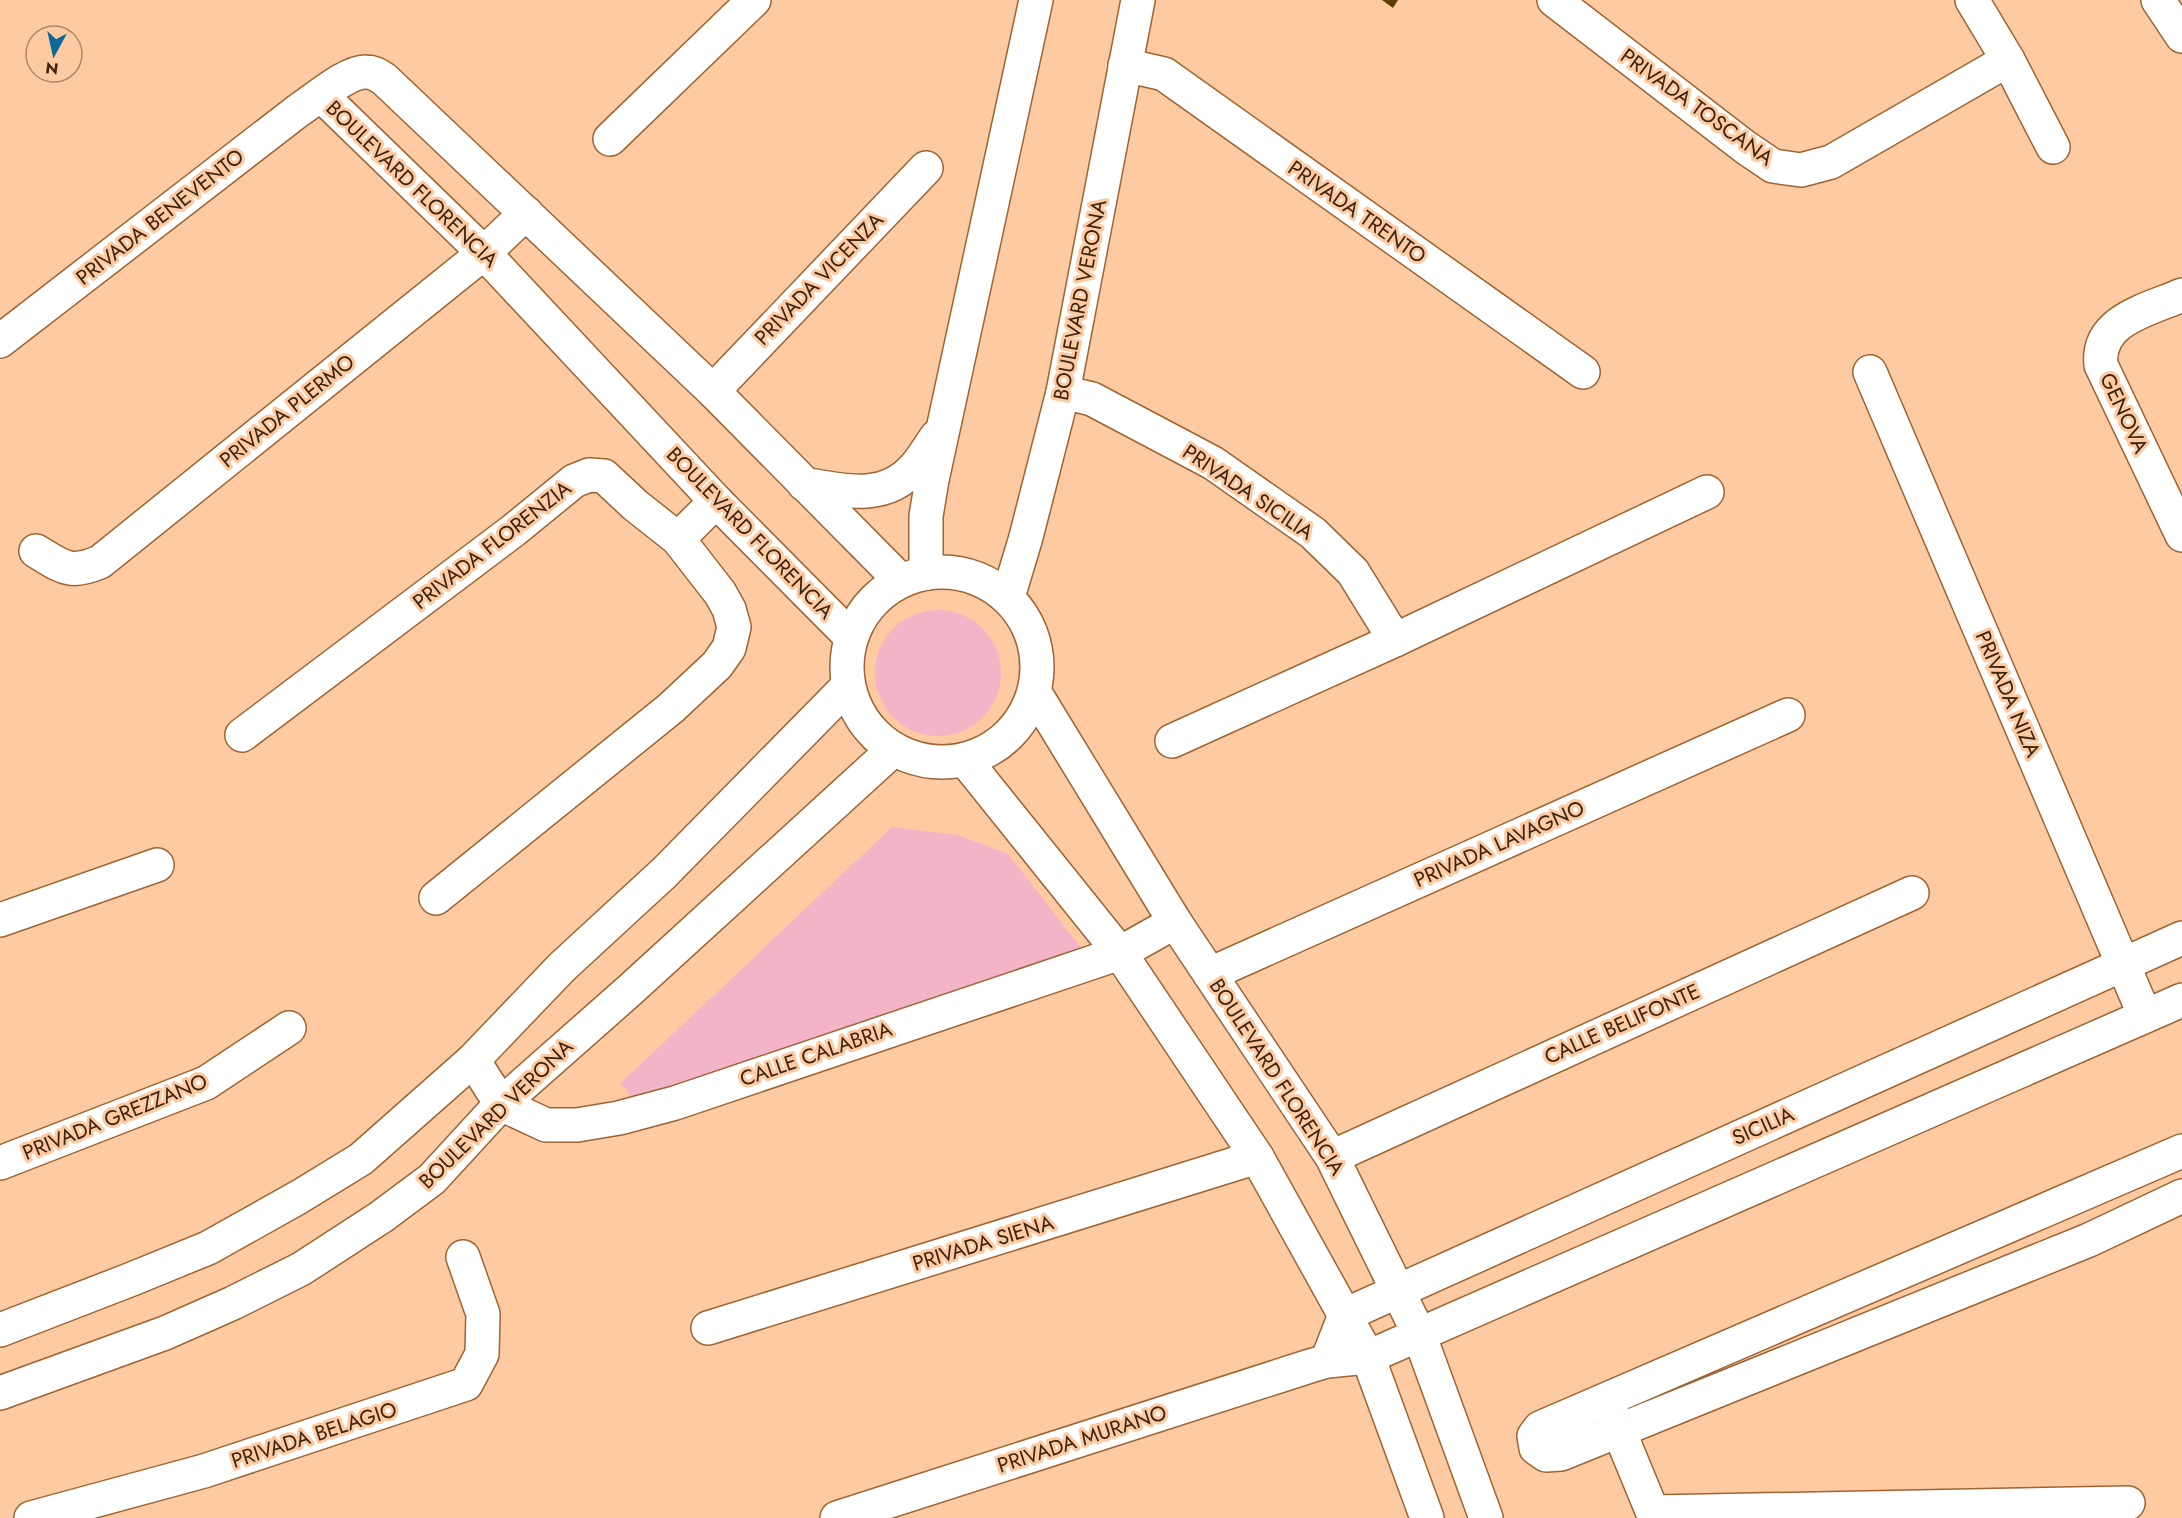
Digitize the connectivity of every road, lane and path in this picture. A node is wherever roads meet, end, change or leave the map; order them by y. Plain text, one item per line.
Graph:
1 (754, 0) edge
2 (1036, 0) edge
3 (1138, 0) edge
4 (1554, 0) edge
5 (1972, 0) edge
6 (2158, 0) edge
7 (2182, 36) edge
8 (2008, 60) junction
9 (1125, 65) junction
10 (321, 95) junction
11 (610, 139) dead end
12 (2053, 147) dead end
13 (926, 168) dead end
14 (526, 213) junction
15 (484, 253) junction
16 (2182, 295) edge
17 (0, 341) edge
18 (1583, 372) dead end
19 (1870, 372) dead end
20 (713, 391) junction
21 (1063, 392) junction
22 (943, 427) junction
23 (804, 484) junction
24 (1707, 492) dead end
25 (716, 501) junction
26 (2182, 535) edge
27 (678, 539) junction
28 (36, 551) dead end
29 (913, 577) junction
30 (1008, 597) junction
31 (851, 637) junction
32 (1395, 640) junction
33 (848, 686) junction
34 (1035, 693) junction
35 (1788, 715) dead end
36 (242, 735) dead end
37 (1172, 741) dead end
38 (894, 749) junction
39 (965, 760) junction
40 (157, 865) dead end
41 (1912, 893) dead end
42 (436, 898) dead end
43 (0, 920) edge
44 (1175, 922) junction
45 (2182, 938) edge
46 (1120, 952) junction
47 (2123, 964) junction
48 (1210, 974) junction
49 (2182, 1000) edge
50 (2145, 1016) junction
51 (289, 1028) dead end
52 (473, 1060) junction
53 (501, 1104) junction
54 (2182, 1151) edge
55 (1257, 1157) junction
56 (1332, 1157) junction
57 (0, 1163) edge
58 (2182, 1196) edge
59 (463, 1257) dead end
60 (1398, 1291) junction
61 (1345, 1315) junction
62 (708, 1328) dead end
63 (0, 1330) edge
64 (1419, 1334) junction
65 (1368, 1357) junction
66 (1327, 1360) junction
67 (0, 1393) edge
68 (1606, 1399) junction
69 (1619, 1430) junction
70 (2128, 1503) dead end
71 (1654, 1515) edge
72 (31, 1518) edge
73 (837, 1518) edge
74 (1427, 1518) edge
75 (1486, 1518) edge

1 - 11 street
2 - 22 street
3 - 9 street, BOULEVARD VERONA
4 - 8 street, PRIVADA TOSCANA
5 - 8 street
6 - 7 street
8 - 12 street
9 - 18 street, PRIVADA TRENTO
9 - 21 street, BOULEVARD VERONA
10 - 14 street, BOULEVARD FLORENCIA
10 - 15 street, BOULEVARD FLORENCIA
10 - 17 street, PRIVADA BENEVENTO
13 - 20 street, PRIVADA VICENZA
14 - 15 street, PRIVADA PLERMO
14 - 20 street, BOULEVARD FLORENCIA
15 - 25 street, BOULEVARD FLORENCIA
15 - 28 street, PRIVADA PLERMO
16 - 26 street, GENOVA
19 - 47 street, PRIVADA NIZA
20 - 23 street, BOULEVARD FLORENCIA
21 - 30 street, BOULEVARD VERONA
21 - 32 street, PRIVADA SICILIA
22 - 23 street
22 - 29 street
23 - 29 street, BOULEVARD FLORENCIA
24 - 32 street
25 - 27 street
25 - 31 street, BOULEVARD FLORENCIA
27 - 36 street, PRIVADA FLORENZIA
27 - 42 street, PRIVADA FLORENZIA
29 - 30 street
29 - 31 street
30 - 34 street
31 - 33 street
32 - 37 street
33 - 38 street
33 - 52 street
34 - 39 street
34 - 44 street, BOULEVARD FLORENCIA
35 - 48 street, PRIVADA LAVAGNO
38 - 39 street
38 - 53 street, BOULEVARD VERONA
39 - 46 street
40 - 43 street
41 - 56 street, CALLE BELIFONTE
44 - 46 street, CALLE CALABRIA
44 - 48 street, BOULEVARD FLORENCIA
45 - 47 street, SICILIA
46 - 53 street, CALLE CALABRIA
46 - 55 street
47 - 50 street, PRIVADA NIZA
47 - 60 street, SICILIA
48 - 56 street, BOULEVARD FLORENCIA
49 - 50 street
50 - 64 street
51 - 57 street, PRIVADA GREZZANO
52 - 53 street
52 - 63 street
53 - 67 street, BOULEVARD VERONA
54 - 68 street
55 - 61 street
55 - 62 street, PRIVADA SIENA
56 - 60 street, BOULEVARD FLORENCIA
58 - 69 street
59 - 72 street, PRIVADA BELAGIO
60 - 61 street, SICILIA
60 - 64 street, BOULEVARD FLORENCIA
61 - 65 street
61 - 66 street
64 - 65 street
64 - 75 street, BOULEVARD FLORENCIA
65 - 66 street, PRIVADA MURANO
65 - 74 street
66 - 73 street, PRIVADA MURANO
68 - 69 street
68 - 69 street
69 - 71 street
70 - 71 street

